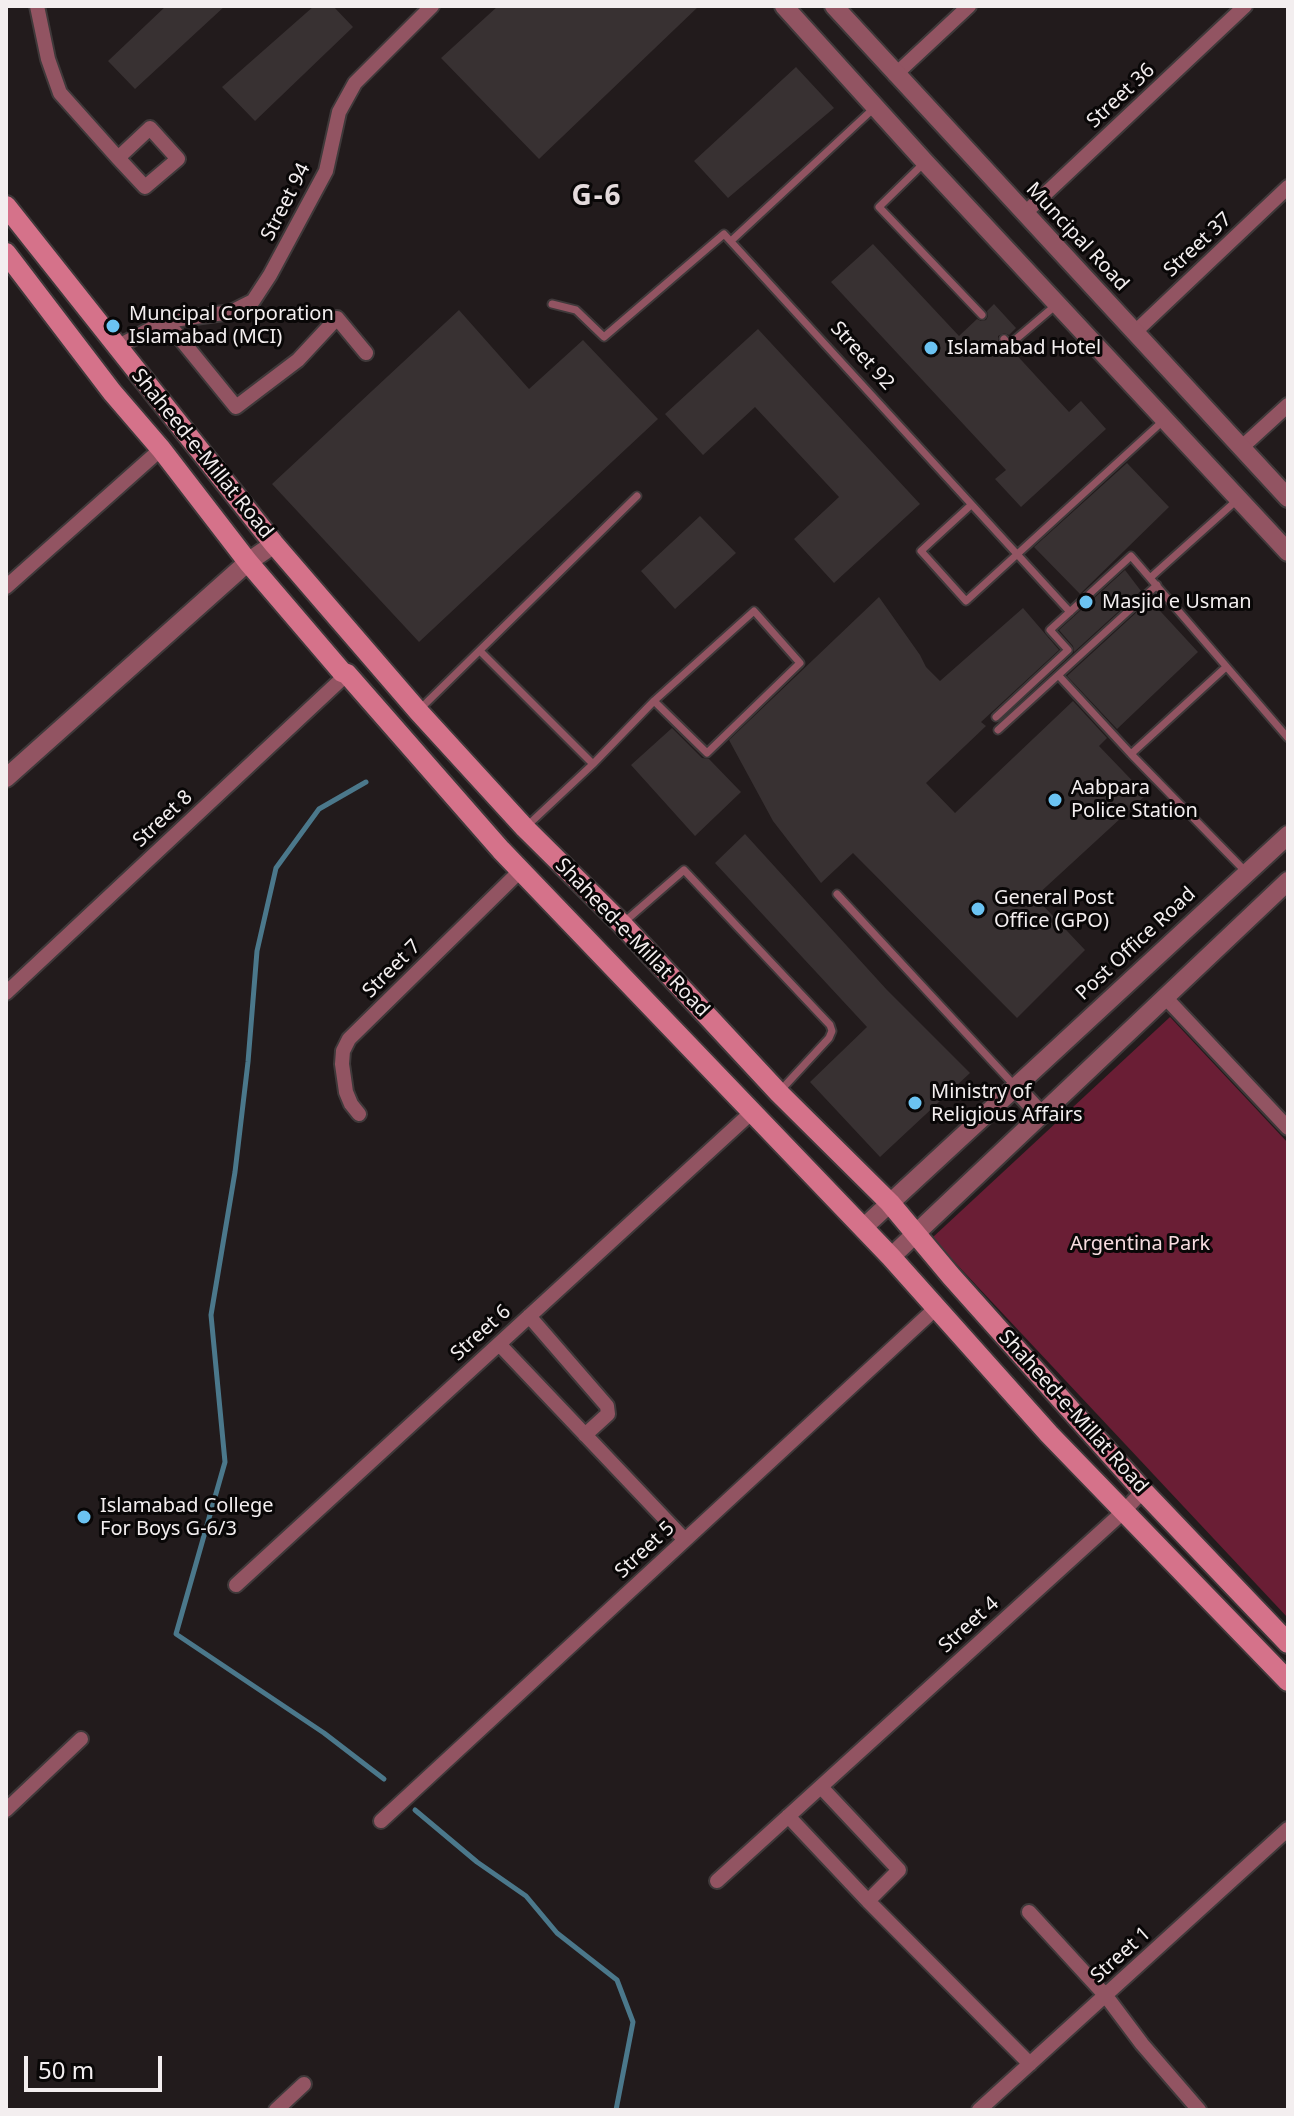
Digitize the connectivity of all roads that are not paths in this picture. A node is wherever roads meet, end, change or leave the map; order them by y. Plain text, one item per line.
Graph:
1 (37, 6) edge
2 (432, 6) edge
3 (834, 6) edge
4 (969, 6) edge
5 (1245, 6) edge
6 (793, 9) edge
7 (895, 75) junction
8 (875, 107) junction
9 (118, 158) dead end
10 (925, 162) junction
11 (1288, 187) edge
12 (6, 206) edge
13 (1024, 214) junction
14 (13, 227) edge
15 (731, 241) junction
16 (6, 253) edge
17 (552, 304) dead end
18 (1058, 304) junction
19 (982, 315) dead end
20 (166, 321) junction
21 (1135, 332) junction
22 (1004, 339) dead end
23 (117, 347) junction
24 (366, 353) dead end
25 (1288, 405) edge
26 (1165, 419) junction
27 (1241, 448) junction
28 (161, 449) junction
29 (637, 496) dead end
30 (1288, 498) edge
31 (1239, 499) junction
32 (971, 505) junction
33 (274, 544) junction
34 (1288, 552) edge
35 (1019, 554) junction
36 (248, 562) junction
37 (1150, 578) junction
38 (1157, 585) junction
39 (6, 587) edge
40 (1070, 612) junction
41 (480, 651) junction
42 (1226, 667) junction
43 (347, 674) junction
44 (1059, 676) junction
45 (654, 701) junction
46 (418, 711) junction
47 (996, 717) dead end
48 (998, 730) dead end
49 (1288, 738) edge
50 (1131, 754) junction
51 (593, 764) junction
52 (6, 778) edge
53 (525, 828) junction
54 (1288, 835) edge
55 (501, 850) junction
56 (520, 871) junction
57 (1246, 872) junction
58 (1288, 881) edge
59 (837, 894) dead end
60 (622, 924) junction
61 (6, 993) edge
62 (1165, 997) junction
63 (1015, 1087) junction
64 (779, 1093) junction
65 (752, 1112) junction
66 (359, 1114) dead end
67 (1041, 1115) junction
68 (1288, 1128) edge
69 (890, 1203) junction
70 (863, 1228) junction
71 (916, 1233) junction
72 (891, 1257) junction
73 (936, 1308) junction
74 (529, 1316) junction
75 (499, 1344) junction
76 (585, 1435) junction
77 (1143, 1491) junction
78 (1123, 1512) junction
79 (685, 1540) junction
80 (236, 1585) dead end
81 (1288, 1643) edge
82 (1288, 1681) edge
83 (81, 1739) dead end
84 (821, 1787) junction
85 (6, 1810) edge
86 (788, 1816) junction
87 (381, 1821) dead end
88 (1288, 1829) edge
89 (717, 1881) dead end
90 (868, 1901) junction
91 (1029, 1912) dead end
92 (1106, 1996) junction
93 (1030, 2064) junction
94 (304, 2084) dead end
95 (276, 2110) edge
96 (979, 2110) edge
97 (1199, 2110) edge

1 - 9 street
2 - 20 street, Street 94
3 - 7 street, Muncipal Road
4 - 7 street
5 - 13 street, Street 36
6 - 8 street
7 - 13 street, Muncipal Road
8 - 10 street
8 - 15 lane
10 - 18 street
10 - 19 lane
11 - 21 street, Street 37
12 - 14 main road, Shaheed-e-Millat Road
13 - 21 street, Muncipal Road
14 - 23 main road, Shaheed-e-Millat Road
15 - 17 lane, Street 92
15 - 32 lane, Street 92
16 - 28 main road, Shaheed-e-Millat Road
18 - 22 lane
18 - 26 street
20 - 23 street, Street 94
20 - 24 street
21 - 27 street, Muncipal Road
23 - 33 main road, Shaheed-e-Millat Road
25 - 27 street
26 - 31 street
26 - 35 lane
27 - 30 street, Muncipal Road
28 - 36 main road, Shaheed-e-Millat Road
28 - 39 street
29 - 41 lane
31 - 34 street
31 - 37 lane
32 - 35 lane, Street 92
32 - 35 lane
33 - 36 street
33 - 46 main road, Shaheed-e-Millat Road
35 - 40 lane, Street 92
36 - 43 main road, Shaheed-e-Millat Road
36 - 52 street
37 - 38 lane
37 - 40 lane
38 - 42 lane
38 - 44 lane
40 - 47 lane
41 - 46 lane
41 - 51 lane
42 - 49 lane
42 - 50 lane
43 - 55 main road, Shaheed-e-Millat Road
43 - 61 street, Street 8
44 - 48 lane
44 - 50 lane
45 - 45 lane
45 - 51 lane
46 - 53 main road, Shaheed-e-Millat Road
50 - 57 lane
51 - 53 lane
53 - 55 main road
53 - 60 main road, Shaheed-e-Millat Road
54 - 57 street, Post Office Road
55 - 56 main road, Shaheed-e-Millat Road
56 - 65 main road, Shaheed-e-Millat Road
56 - 66 street, Street 7
57 - 63 street, Post Office Road
58 - 62 street
59 - 63 lane
60 - 64 main road, Shaheed-e-Millat Road
60 - 64 lane
62 - 67 street
62 - 68 street
63 - 67 street
63 - 69 street, Post Office Road
64 - 69 main road, Shaheed-e-Millat Road
65 - 70 main road, Shaheed-e-Millat Road
65 - 74 street, Street 6
67 - 71 street
69 - 70 street, Post Office Road
69 - 71 main road, Shaheed-e-Millat Road
70 - 72 main road, Shaheed-e-Millat Road
71 - 72 street
71 - 77 main road, Shaheed-e-Millat Road
72 - 73 main road, Shaheed-e-Millat Road
73 - 78 main road, Shaheed-e-Millat Road
73 - 79 street, Street 5
74 - 75 street, Street 6
74 - 76 street
75 - 76 street
75 - 80 street, Street 6
76 - 79 street
77 - 78 street, Street 4
77 - 81 main road, Shaheed-e-Millat Road
78 - 82 main road, Shaheed-e-Millat Road
78 - 84 street, Street 4
79 - 87 street, Street 5
83 - 85 street
84 - 86 street, Street 4
84 - 90 street
86 - 89 street, Street 4
86 - 90 street
88 - 92 street, Street 1
90 - 93 street
91 - 92 street
92 - 93 street, Street 1
92 - 97 street
93 - 96 street, Street 1
94 - 95 street

